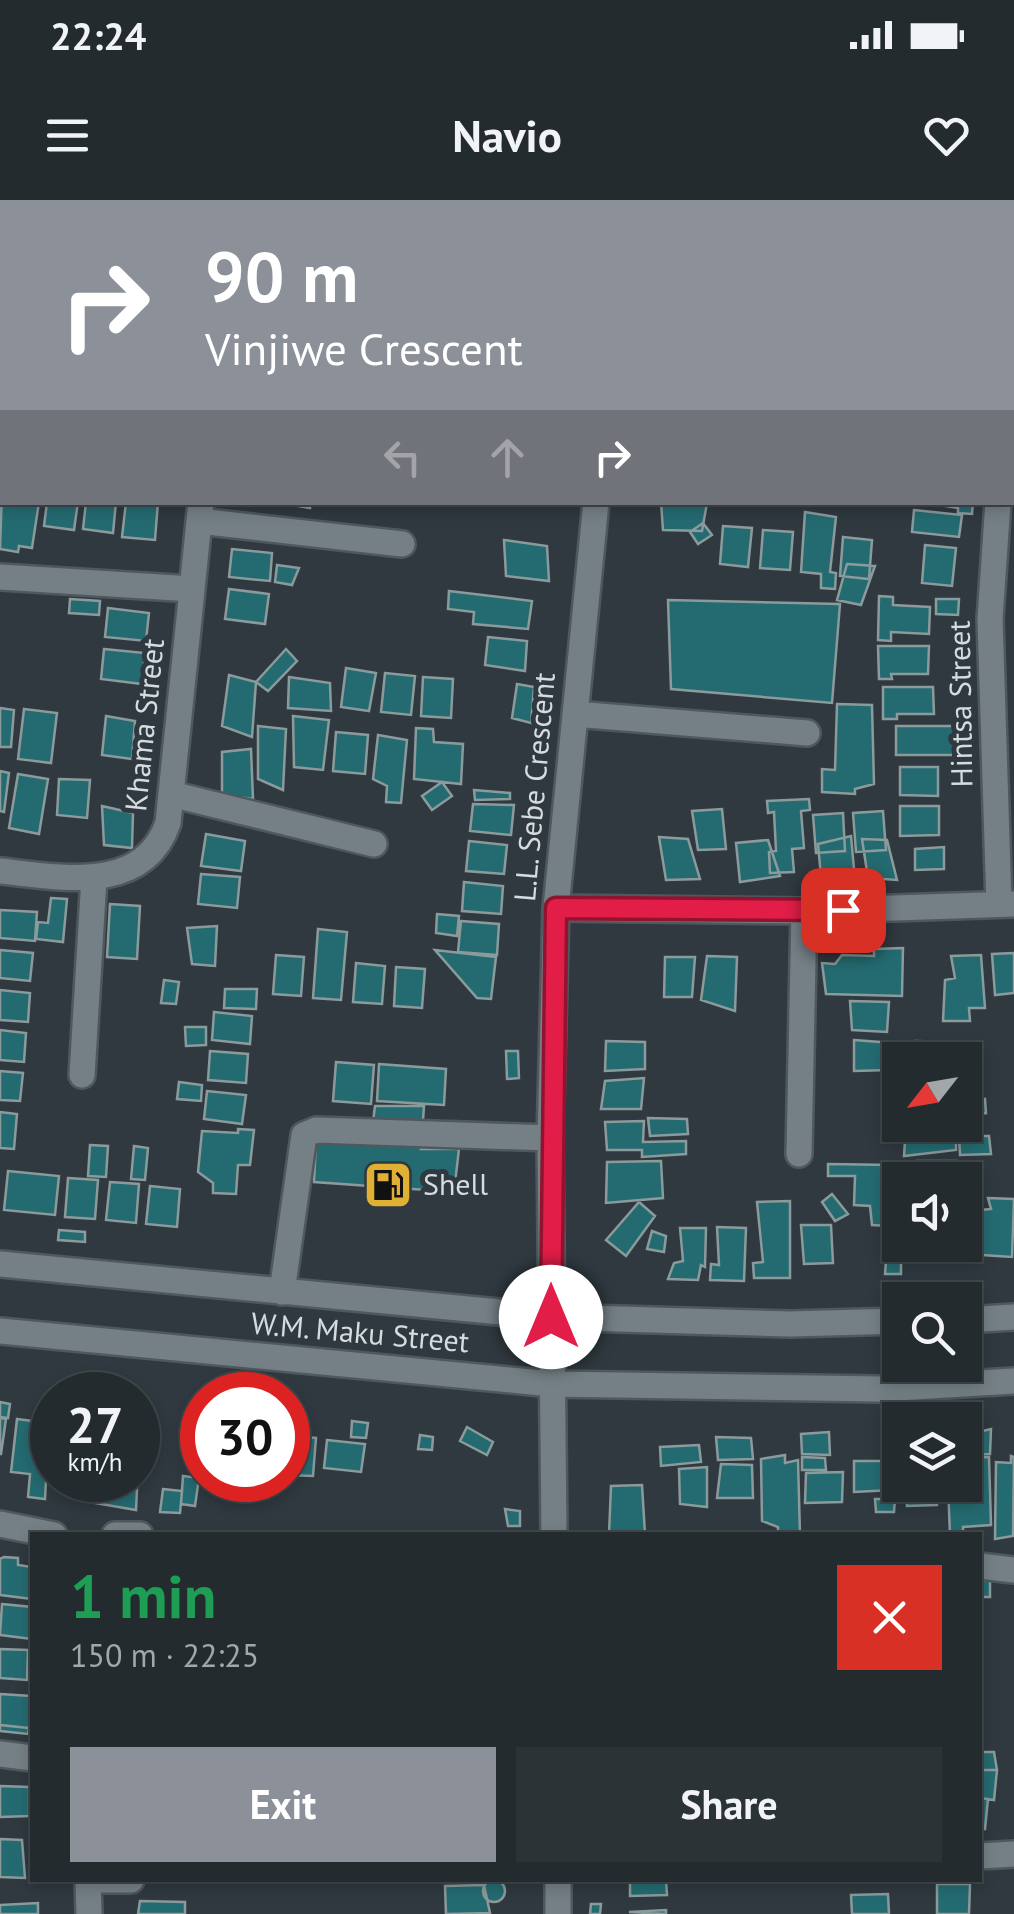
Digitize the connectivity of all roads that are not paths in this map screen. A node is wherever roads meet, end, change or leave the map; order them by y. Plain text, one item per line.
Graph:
1 (596, 505) edge
2 (998, 505) edge
3 (200, 512) edge
4 (402, 544) dead end
5 (0, 576) edge
6 (192, 589) junction
7 (574, 714) junction
8 (807, 733) dead end
9 (171, 794) junction
10 (374, 844) dead end
11 (0, 871) edge
12 (94, 878) junction
13 (1006, 904) edge
14 (556, 908) junction
15 (804, 911) junction
16 (82, 1075) dead end
17 (550, 1138) junction
18 (800, 1154) dead end
19 (0, 1264) edge
20 (282, 1292) junction
21 (551, 1317) junction
22 (1014, 1317) edge
23 (982, 1319) edge
24 (882, 1321) edge
25 (0, 1331) edge
26 (1014, 1380) edge
27 (552, 1384) junction
28 (0, 1524) edge
29 (39, 1532) edge
30 (554, 1532) edge
31 (982, 1566) edge
32 (1014, 1570) edge
33 (0, 1754) edge
34 (30, 1758) edge
35 (1014, 1854) edge
36 (982, 1856) edge
37 (88, 1882) edge
38 (558, 1882) edge
39 (89, 1914) edge
40 (558, 1914) edge

1 - 7 street, L.L. Sebe Crescent
2 - 13 street, Hintsa Street
3 - 4 street
3 - 6 street, Khama Street
5 - 6 street
6 - 9 street, Khama Street
7 - 8 street
7 - 14 street, L.L. Sebe Crescent
9 - 10 street
9 - 12 street, Khama Street
11 - 12 street, Khama Street
12 - 16 street
13 - 15 street
14 - 15 street
14 - 17 street, L.L. Sebe Crescent
15 - 18 street
17 - 20 street
17 - 21 street, L.L. Sebe Crescent
19 - 20 street, W.M. Maku Street
20 - 21 street, W.M. Maku Street
21 - 24 street, W.M. Maku Street
21 - 27 street, L.L. Sebe Crescent
22 - 23 street
25 - 27 street, W.M. Maku Street
26 - 27 street, W.M. Maku Street
27 - 30 street, L.L. Sebe Crescent
28 - 29 street
31 - 32 street
33 - 34 street
35 - 36 street
37 - 39 street
38 - 40 street

